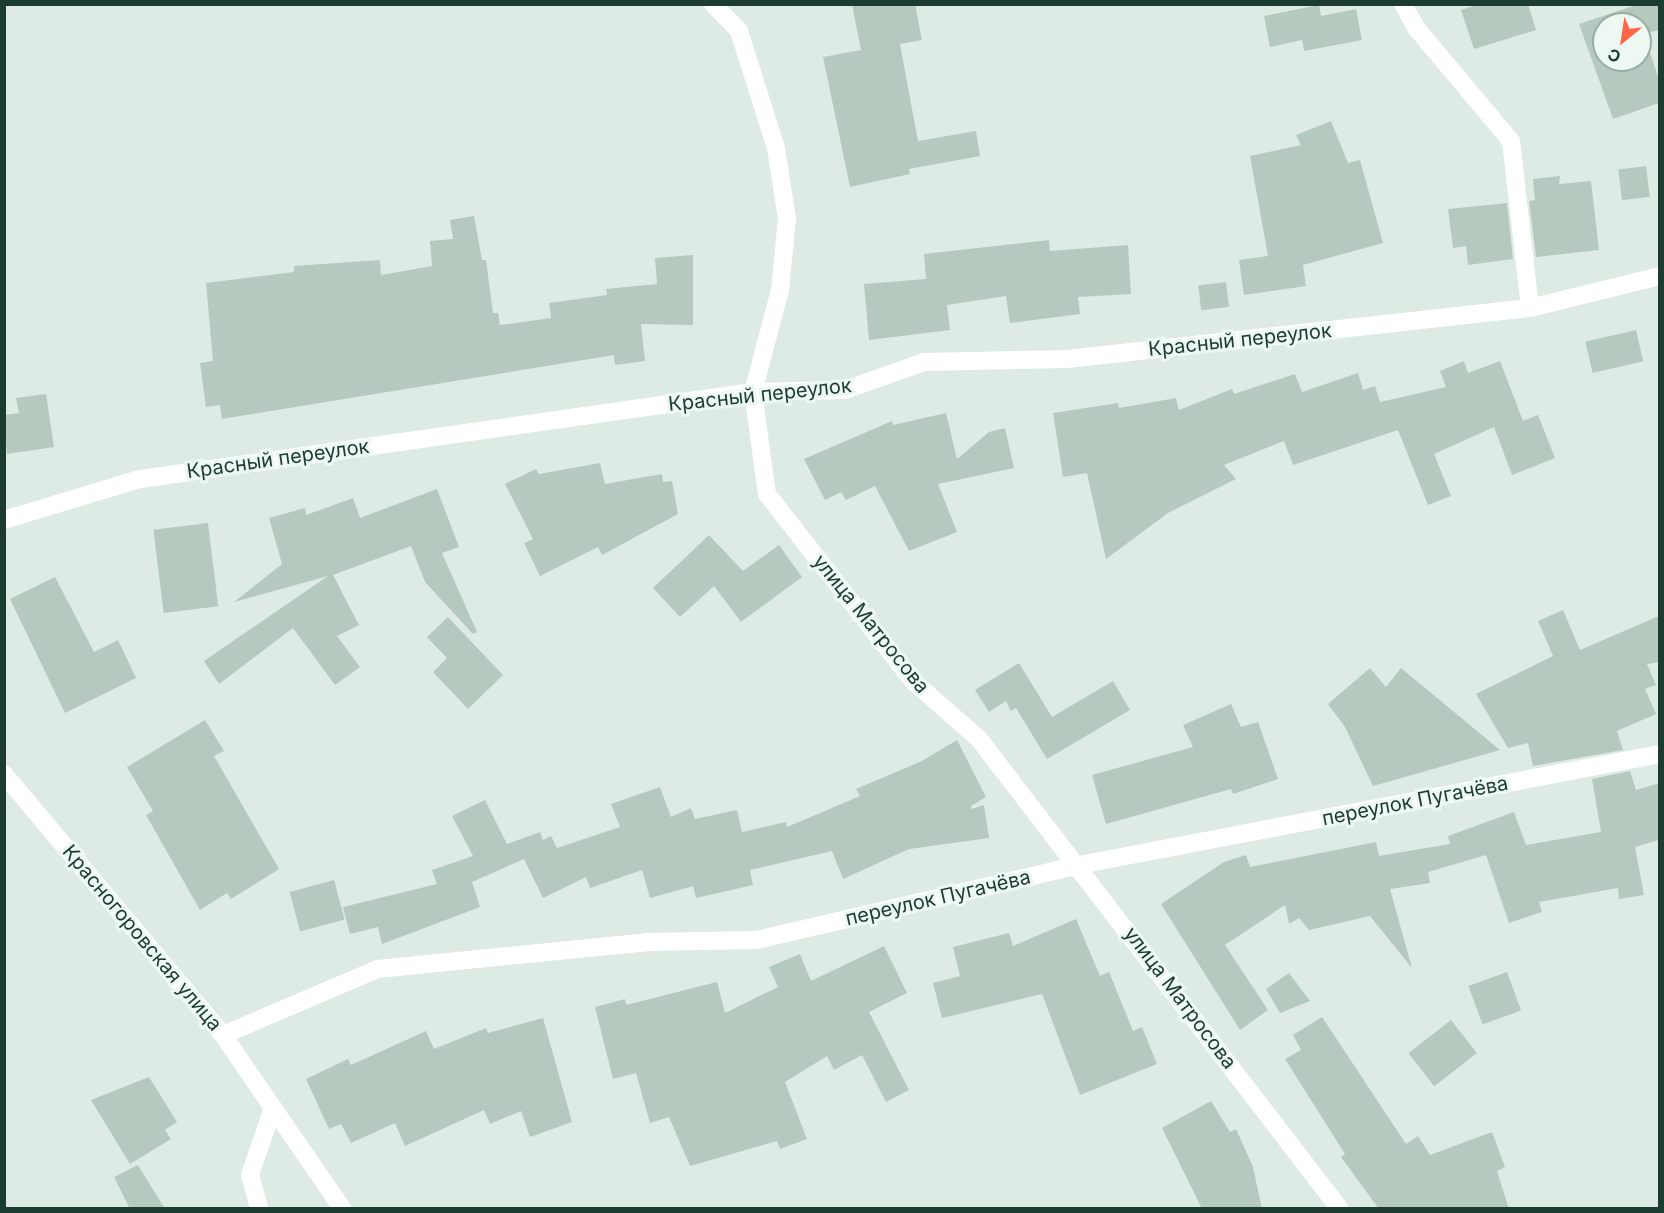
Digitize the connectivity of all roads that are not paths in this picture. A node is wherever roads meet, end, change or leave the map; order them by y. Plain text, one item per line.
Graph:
1 (713, 4) edge
2 (1403, 4) edge
3 (1659, 276) edge
4 (1530, 308) junction
5 (753, 392) junction
6 (4, 520) edge
7 (1659, 754) edge
8 (4, 774) edge
9 (1079, 865) junction
10 (223, 1035) junction
11 (273, 1108) junction
12 (259, 1209) edge
13 (342, 1209) edge
14 (1339, 1209) edge

1 - 5 street, улица Матросова
2 - 4 street
3 - 4 street, Красный переулок
4 - 5 street, Красный переулок
5 - 6 street, Красный переулок
5 - 9 street, улица Матросова
7 - 9 street, переулок Пугачёва
8 - 10 street, Красногоровская улица
9 - 10 street, переулок Пугачёва
9 - 14 street, улица Матросова
10 - 11 street, Красногоровская улица
11 - 12 street
11 - 13 street, Красногоровская улица

